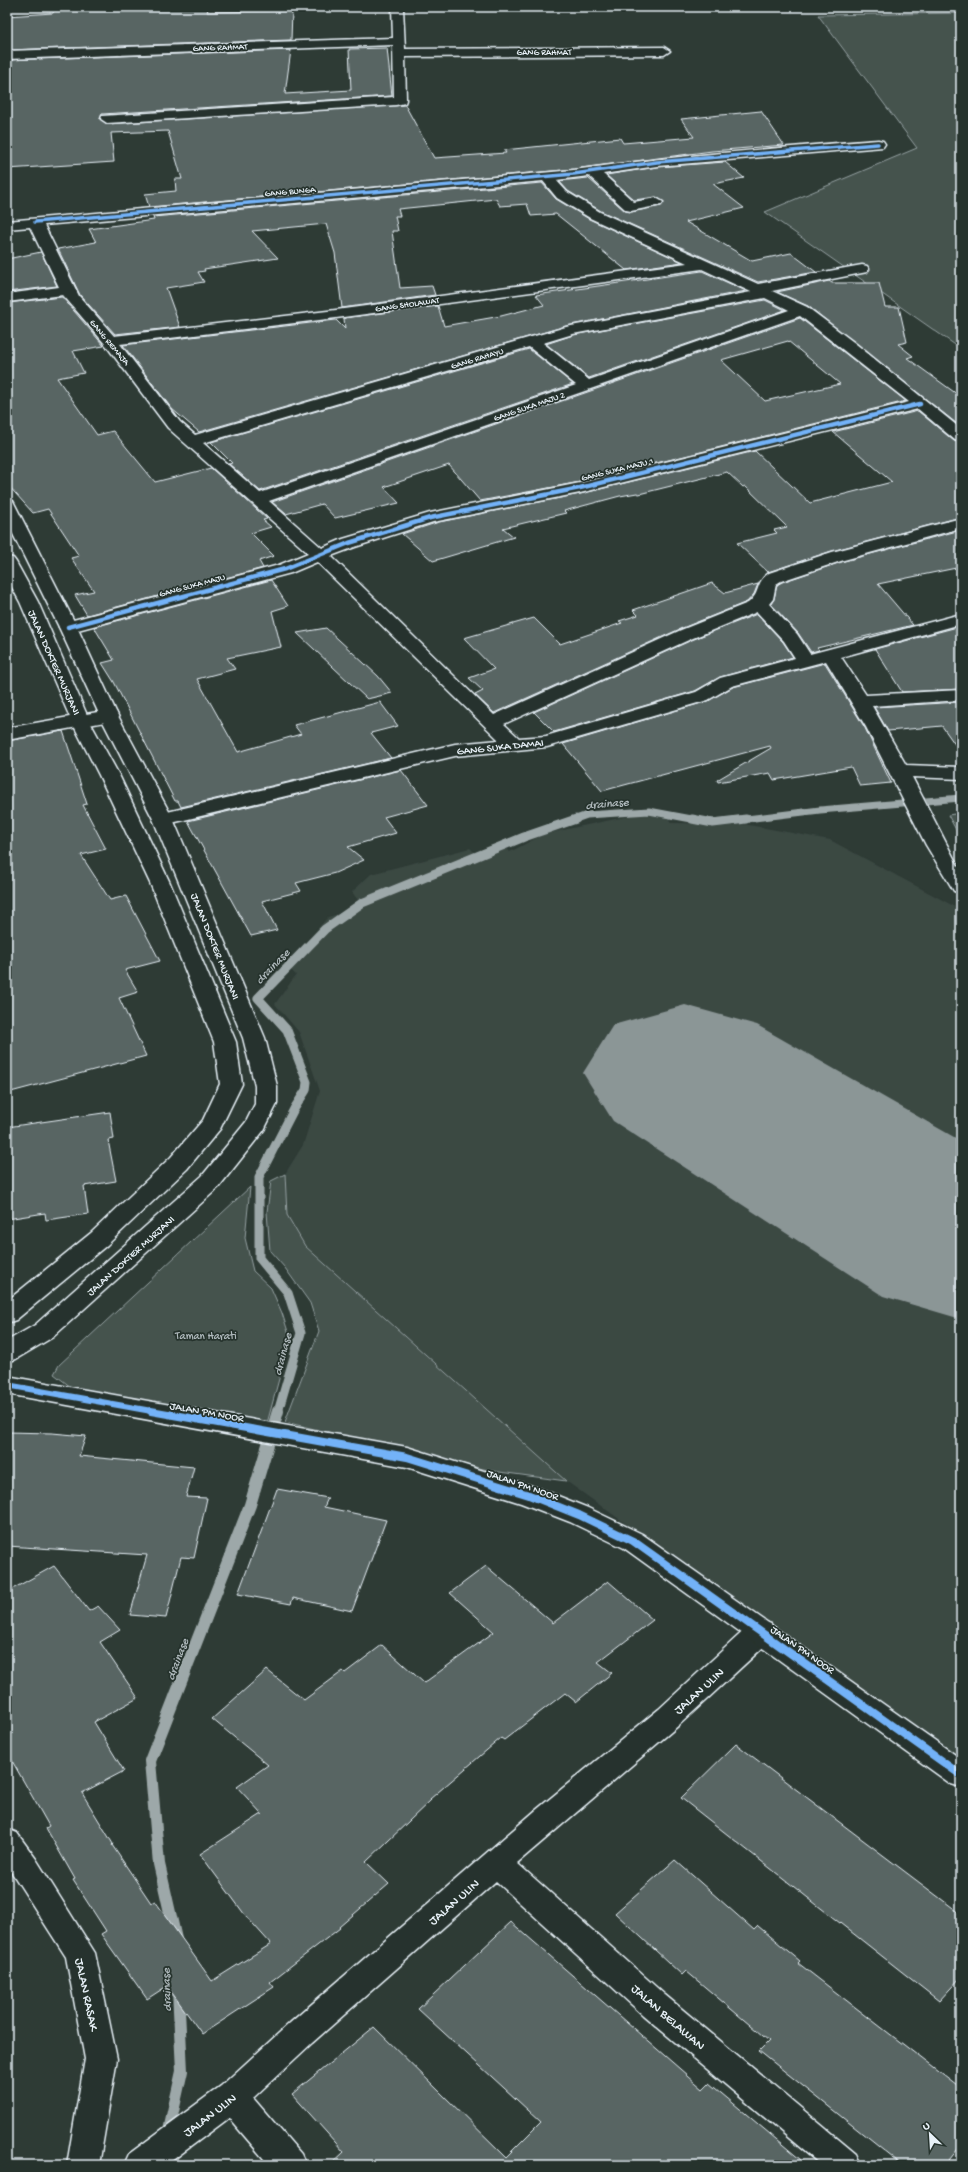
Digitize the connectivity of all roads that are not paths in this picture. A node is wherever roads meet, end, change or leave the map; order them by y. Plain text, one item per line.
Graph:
1 (398, 8) edge
2 (399, 47) junction
3 (664, 51) dead end
4 (7, 55) edge
5 (107, 119) dead end
6 (878, 144) dead end
7 (591, 170) junction
8 (546, 176) junction
9 (656, 202) dead end
10 (35, 222) junction
11 (7, 225) edge
12 (703, 265) junction
13 (862, 268) dead end
14 (68, 290) junction
15 (761, 291) junction
16 (7, 298) edge
17 (802, 310) junction
18 (110, 341) junction
19 (532, 342) junction
20 (587, 386) junction
21 (920, 404) junction
22 (961, 438) edge
23 (192, 442) junction
24 (256, 500) junction
25 (7, 505) edge
26 (961, 523) edge
27 (320, 555) junction
28 (7, 562) edge
29 (44, 580) junction
30 (19, 584) junction
31 (759, 604) junction
32 (961, 619) edge
33 (68, 627) junction
34 (830, 654) junction
35 (806, 661) junction
36 (961, 694) edge
37 (861, 700) junction
38 (109, 716) junction
39 (81, 722) junction
40 (491, 723) junction
41 (7, 734) edge
42 (513, 743) junction
43 (900, 771) junction
44 (961, 773) edge
45 (163, 819) junction
46 (961, 887) edge
47 (206, 922) junction
48 (178, 928) junction
49 (254, 1038) junction
50 (225, 1042) junction
51 (7, 1314) edge
52 (7, 1353) edge
53 (7, 1385) edge
54 (761, 1632) junction
55 (961, 1775) edge
56 (7, 1842) edge
57 (496, 1863) junction
58 (232, 2097) junction
59 (83, 2165) edge
60 (140, 2165) edge
61 (290, 2165) edge
62 (845, 2165) edge

1 - 2 street
2 - 3 street, GANG RAHMAT
2 - 4 street, GANG RAHMAT
2 - 5 street
6 - 7 street, GANG BUNGA
7 - 8 street, GANG BUNGA
7 - 9 street
8 - 10 street, GANG BUNGA
8 - 12 street
10 - 11 street, GANG BUNGA
10 - 14 street, GANG REMAJA
12 - 15 street
12 - 18 street, GANG SHOLAWAT
13 - 15 street, GANG RAHAYU
14 - 16 street
14 - 18 street, GANG REMAJA
15 - 17 street
15 - 19 street, GANG RAHAYU
17 - 20 street, GANG SUKA MAJU 2
17 - 21 street
18 - 23 street, GANG REMAJA
19 - 20 street
19 - 23 street, GANG RAHAYU
20 - 24 street, GANG SUKA MAJU 2
21 - 22 street
21 - 27 street, GANG SUKA MAJU 1
23 - 24 street, GANG REMAJA
24 - 27 street, GANG REMAJA
25 - 29 street, JALAN DOKTER MURJANI
26 - 31 street
27 - 33 street, GANG SUKA MAJU
27 - 40 street, GANG REMAJA
28 - 30 street, JALAN DOKTER MURJANI
29 - 30 street
29 - 33 street, JALAN DOKTER MURJANI
30 - 39 street, JALAN DOKTER MURJANI
31 - 35 street
31 - 40 street
32 - 34 street, GANG SUKA DAMAI
33 - 38 street, JALAN DOKTER MURJANI
34 - 35 street, GANG SUKA DAMAI
34 - 37 street
35 - 42 street, GANG SUKA DAMAI
36 - 37 street
37 - 43 street
38 - 39 street
38 - 45 street, JALAN DOKTER MURJANI
39 - 41 street
39 - 48 street, JALAN DOKTER MURJANI
40 - 42 street, GANG REMAJA
42 - 45 street, GANG SUKA DAMAI
43 - 44 street
43 - 46 street
45 - 47 street, JALAN DOKTER MURJANI
47 - 48 street
47 - 49 street, JALAN DOKTER MURJANI
48 - 50 street, JALAN DOKTER MURJANI
49 - 50 street
49 - 52 street, JALAN DOKTER MURJANI
50 - 51 street, JALAN DOKTER MURJANI
53 - 54 street, JALAN PM NOOR
54 - 55 street, JALAN PM NOOR
54 - 57 street, JALAN ULIN
56 - 59 street, JALAN RASAK
57 - 58 street, JALAN ULIN
57 - 62 street, JALAN BELAWAN
58 - 60 street, JALAN ULIN
58 - 61 street

